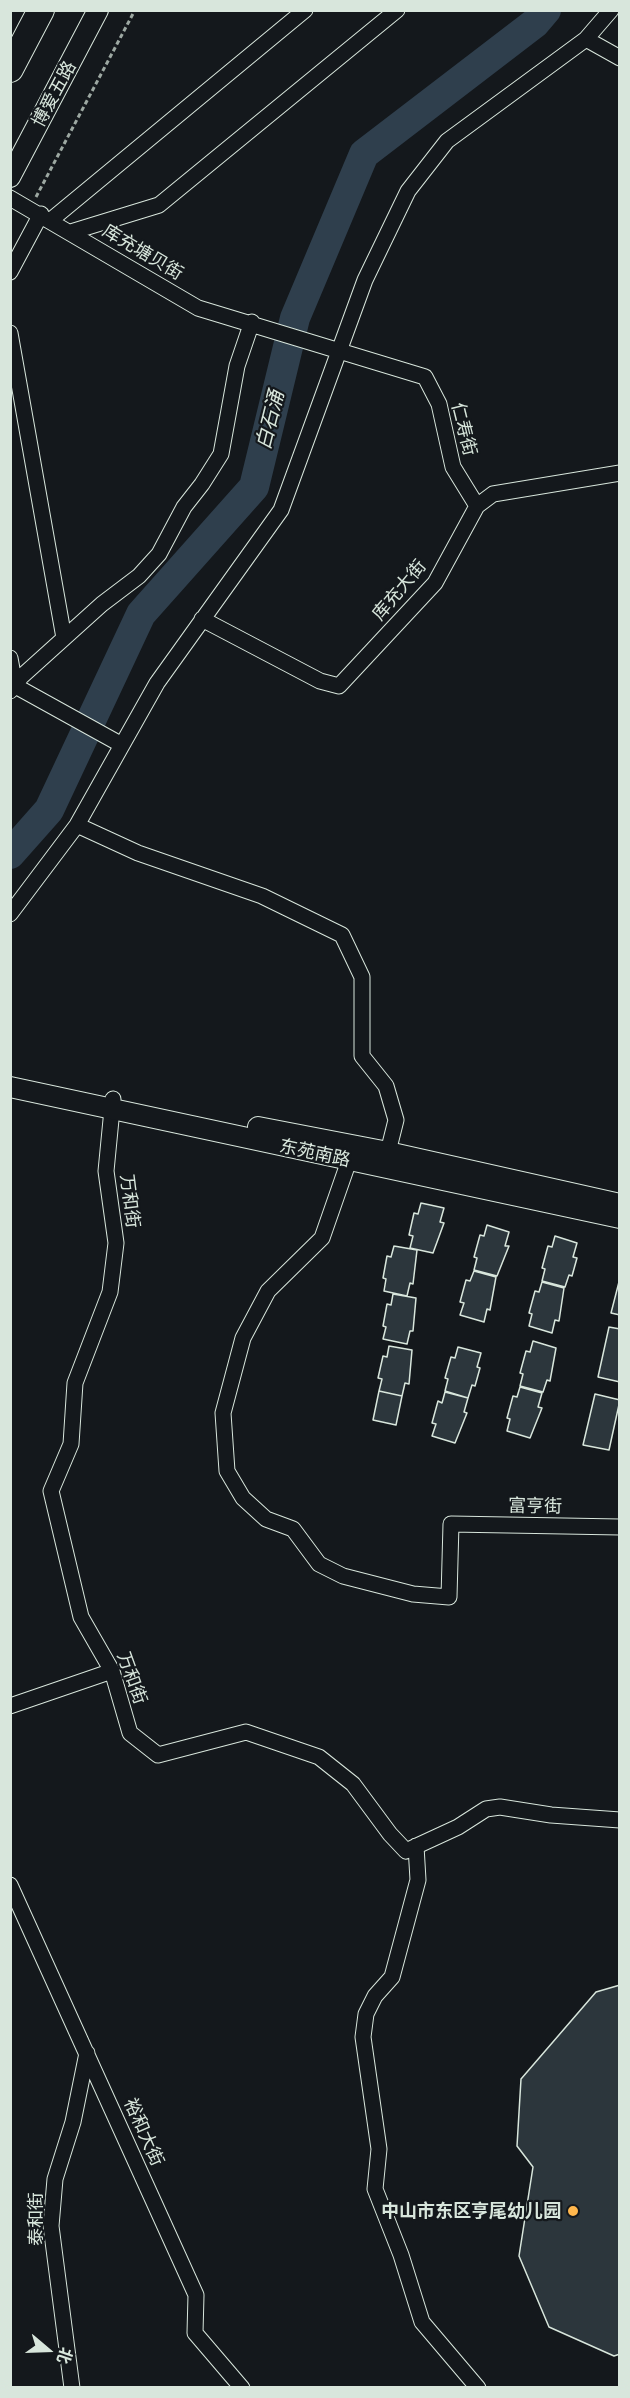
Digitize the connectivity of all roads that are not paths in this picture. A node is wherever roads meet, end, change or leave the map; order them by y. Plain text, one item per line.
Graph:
1 (41, 10) edge
2 (98, 10) edge
3 (305, 10) edge
4 (397, 10) edge
5 (611, 10) edge
6 (586, 39) junction
7 (620, 58) edge
8 (10, 69) edge
9 (10, 177) edge
10 (10, 198) edge
11 (41, 214) junction
12 (72, 232) junction
13 (10, 272) edge
14 (256, 324) junction
15 (10, 333) edge
16 (339, 350) junction
17 (620, 473) edge
18 (477, 506) junction
19 (202, 619) junction
20 (64, 638) junction
21 (10, 658) edge
22 (12, 686) edge
23 (122, 745) junction
24 (77, 825) junction
25 (10, 914) edge
26 (10, 1075) edge
27 (10, 1087) edge
28 (112, 1104) junction
29 (388, 1152) junction
30 (352, 1153) junction
31 (620, 1204) edge
32 (620, 1218) edge
33 (620, 1527) edge
34 (111, 1671) junction
35 (10, 1706) edge
36 (620, 1820) edge
37 (416, 1846) junction
38 (10, 1885) edge
39 (87, 2054) junction
40 (72, 2388) edge
41 (242, 2388) edge
42 (478, 2388) edge

1 - 8 highway
2 - 9 street, 博爱五路
3 - 11 street
4 - 12 street
5 - 6 street
6 - 7 street
6 - 16 street
10 - 11 street, 库充塘贝街
11 - 12 street, 库充塘贝街
11 - 13 street
12 - 14 street, 库充塘贝街
14 - 16 street, 库充塘贝街
14 - 20 street
15 - 20 street
16 - 18 street, 仁寿街
16 - 19 street
17 - 18 street
18 - 19 street, 库充大街
19 - 23 street
20 - 22 street
21 - 22 street
22 - 23 street
23 - 24 street
24 - 25 street
24 - 29 street
26 - 28 street, 东苑南路
27 - 28 street, 东苑南路
28 - 30 street, 东苑南路
28 - 34 street, 万和街
29 - 30 street, 东苑南路
29 - 31 street, 东苑南路
30 - 32 street, 东苑南路
30 - 33 street, 富亨街
34 - 35 street
34 - 37 street, 万和街
36 - 37 street
37 - 42 street
38 - 39 street, 裕和大街
39 - 40 street, 泰和街
39 - 41 street, 裕和大街

